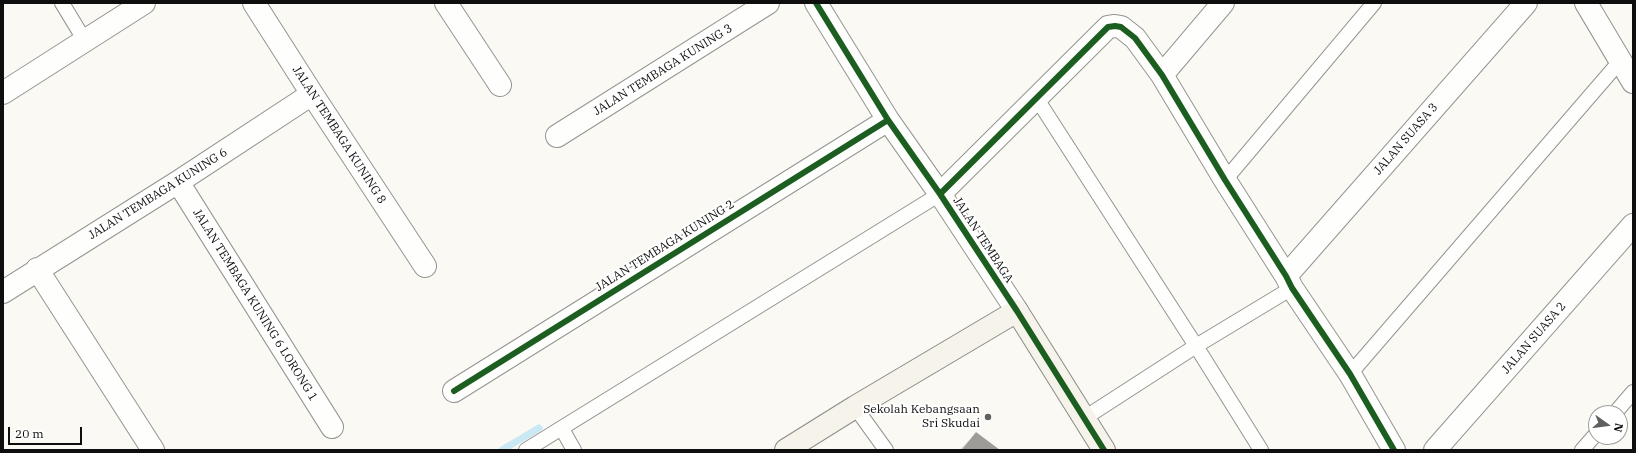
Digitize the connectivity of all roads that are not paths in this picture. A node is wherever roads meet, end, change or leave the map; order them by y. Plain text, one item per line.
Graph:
1 (62, 3) edge
2 (144, 3) edge
3 (254, 3) edge
4 (446, 3) edge
5 (768, 3) edge
6 (816, 3) edge
7 (1223, 3) edge
8 (1374, 3) edge
9 (1526, 3) edge
10 (1586, 3) edge
11 (85, 41) junction
12 (1621, 60) junction
13 (1162, 75) junction
14 (1633, 82) edge
15 (500, 85) dead end
16 (3, 93) edge
17 (312, 94) junction
18 (1037, 99) junction
19 (888, 120) junction
20 (557, 136) dead end
21 (1225, 180) junction
22 (178, 182) junction
23 (940, 194) junction
24 (1633, 225) edge
25 (425, 266) dead end
26 (37, 269) junction
27 (1289, 282) junction
28 (3, 292) edge
29 (1016, 311) junction
30 (1196, 346) junction
31 (1350, 374) junction
32 (454, 391) dead end
33 (1633, 392) edge
34 (1622, 405) edge
35 (855, 407) junction
36 (1083, 419) junction
37 (332, 428) dead end
38 (562, 429) junction
39 (153, 450) edge
40 (526, 450) edge
41 (574, 450) edge
42 (786, 450) edge
43 (886, 450) edge
44 (1104, 450) edge
45 (1261, 450) edge
46 (1394, 450) edge
47 (1435, 450) edge

1 - 11 lane
2 - 11 street
3 - 17 street, JALAN TEMBAGA KUNING 8
4 - 15 street
5 - 20 street, JALAN TEMBAGA KUNING 3
6 - 19 street, JALAN TEMBAGA
7 - 13 street
8 - 21 lane
9 - 27 street, JALAN SUASA 3
10 - 12 street
11 - 16 street
12 - 14 street
12 - 31 lane
13 - 18 street
13 - 21 street
17 - 22 street, JALAN TEMBAGA KUNING 6
17 - 25 street, JALAN TEMBAGA KUNING 8
18 - 23 street
18 - 30 lane
19 - 23 street, JALAN TEMBAGA
19 - 32 street, JALAN TEMBAGA KUNING 2
21 - 27 street
22 - 26 street, JALAN TEMBAGA KUNING 6
22 - 37 street, JALAN TEMBAGA KUNING 6 LORONG 1
23 - 29 street, JALAN TEMBAGA
23 - 38 lane
24 - 47 street, JALAN SUASA 2
26 - 28 street, JALAN TEMBAGA KUNING 6
26 - 39 street
27 - 30 lane
27 - 31 street
29 - 35 street
29 - 36 street, JALAN TEMBAGA
30 - 36 lane
30 - 45 lane
31 - 46 street
33 - 34 lane
35 - 42 street
35 - 43 lane
36 - 44 street, JALAN TEMBAGA
38 - 40 lane
38 - 41 lane

